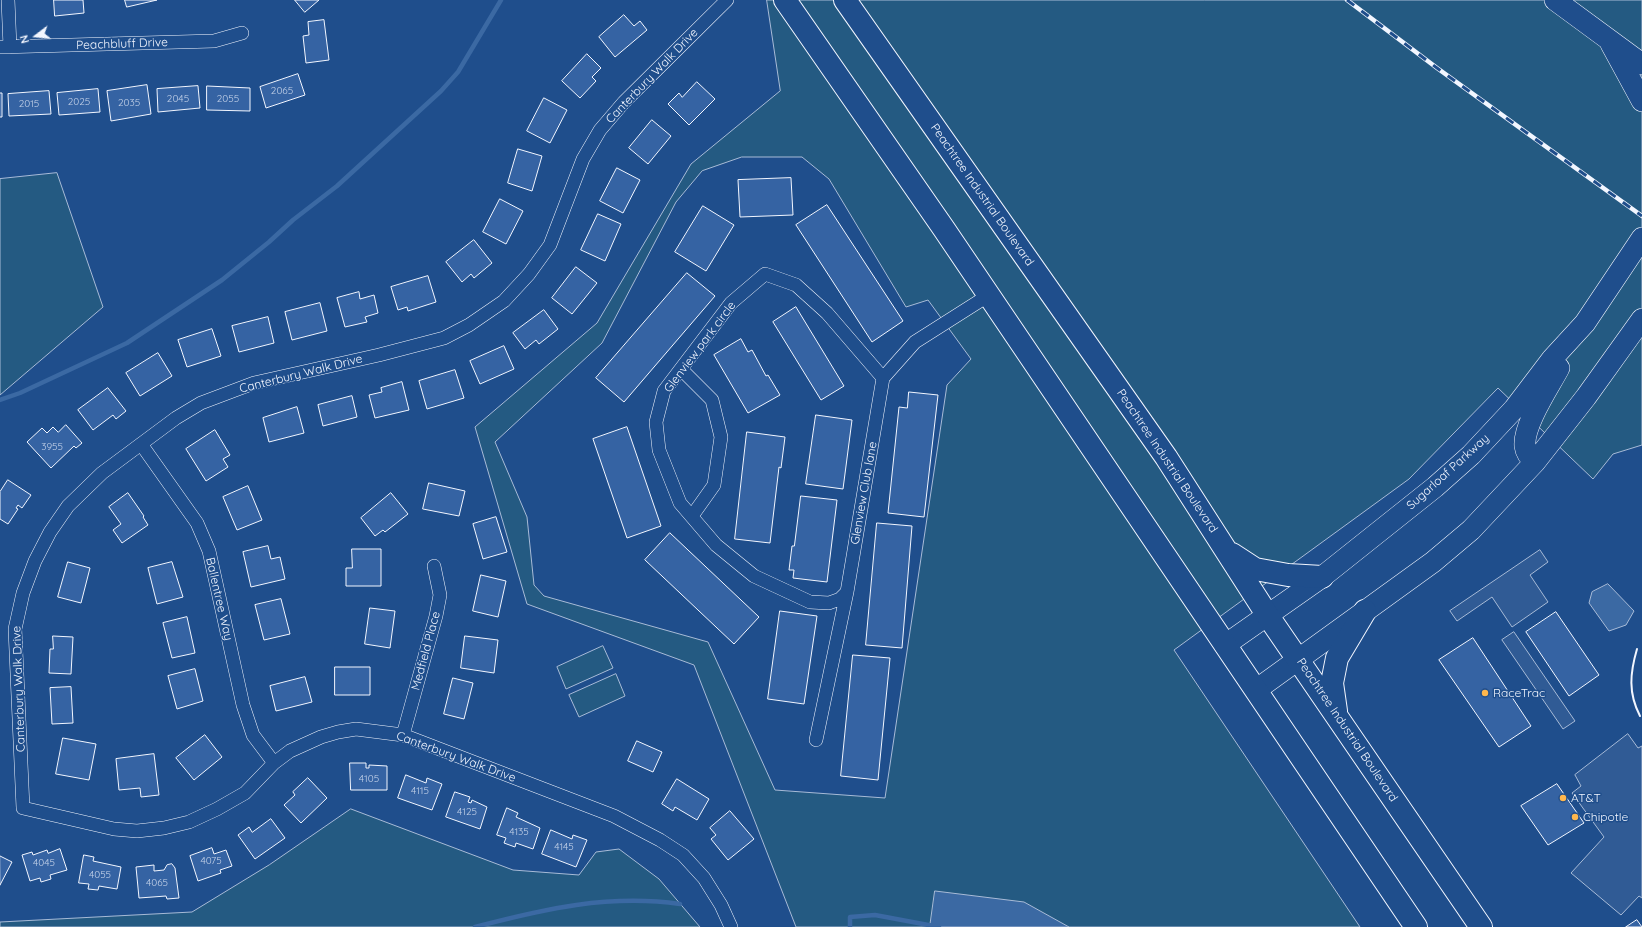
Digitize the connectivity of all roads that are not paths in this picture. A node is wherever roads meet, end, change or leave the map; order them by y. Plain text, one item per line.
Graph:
1 (8, 0) edge
2 (727, 0) edge
3 (785, 0) edge
4 (845, 0) edge
5 (1555, 0) edge
6 (242, 33) dead end
7 (1614, 43) junction
8 (5, 47) edge
9 (1642, 56) edge
10 (1642, 64) edge
11 (1642, 101) edge
12 (1642, 238) edge
13 (989, 295) junction
14 (1642, 319) edge
15 (1585, 323) junction
16 (681, 369) junction
17 (884, 378) junction
18 (141, 444) junction
19 (1535, 462) junction
20 (692, 516) junction
21 (1227, 550) junction
22 (434, 566) dead end
23 (1322, 577) junction
24 (847, 592) junction
25 (1365, 611) junction
26 (1268, 616) junction
27 (1225, 645) junction
28 (1298, 658) junction
29 (1256, 690) junction
30 (1336, 714) junction
31 (403, 735) junction
32 (816, 740) dead end
33 (274, 763) junction
34 (731, 927) edge
35 (1416, 927) edge
36 (1481, 927) edge

1 - 8 street
2 - 18 street, Canterbury Walk Drive
3 - 13 highway
4 - 21 highway, Peachtree Industrial Boulevard
5 - 7 main road
6 - 8 street, Peachbluff Drive
7 - 9 main road
7 - 10 main road
7 - 11 main road
12 - 15 main road, Sugarloaf Parkway
13 - 17 street
13 - 27 highway
14 - 19 main road
15 - 19 main road
15 - 23 main road, Sugarloaf Parkway
16 - 17 street, Glenview park circle
16 - 20 street, Glenview park circle
16 - 20 street
17 - 24 street, Glenview Club lane
18 - 33 street, Ballentree Way
18 - 33 street, Canterbury Walk Drive
19 - 25 main road
20 - 24 street, Glenview park circle
21 - 23 highway
21 - 26 highway, Peachtree Industrial Boulevard
22 - 31 street, Medfield Place
23 - 26 main road, Sugarloaf Parkway
24 - 32 street, Glenview Club lane
25 - 28 main road
25 - 30 highway
26 - 27 main road, Sugarloaf Parkway
26 - 28 highway, Peachtree Industrial Boulevard
27 - 29 highway
28 - 29 main road
28 - 30 highway, Peachtree Industrial Boulevard
29 - 35 highway
30 - 36 highway, Peachtree Industrial Boulevard
31 - 33 street, Canterbury Walk Drive
31 - 34 street, Canterbury Walk Drive

